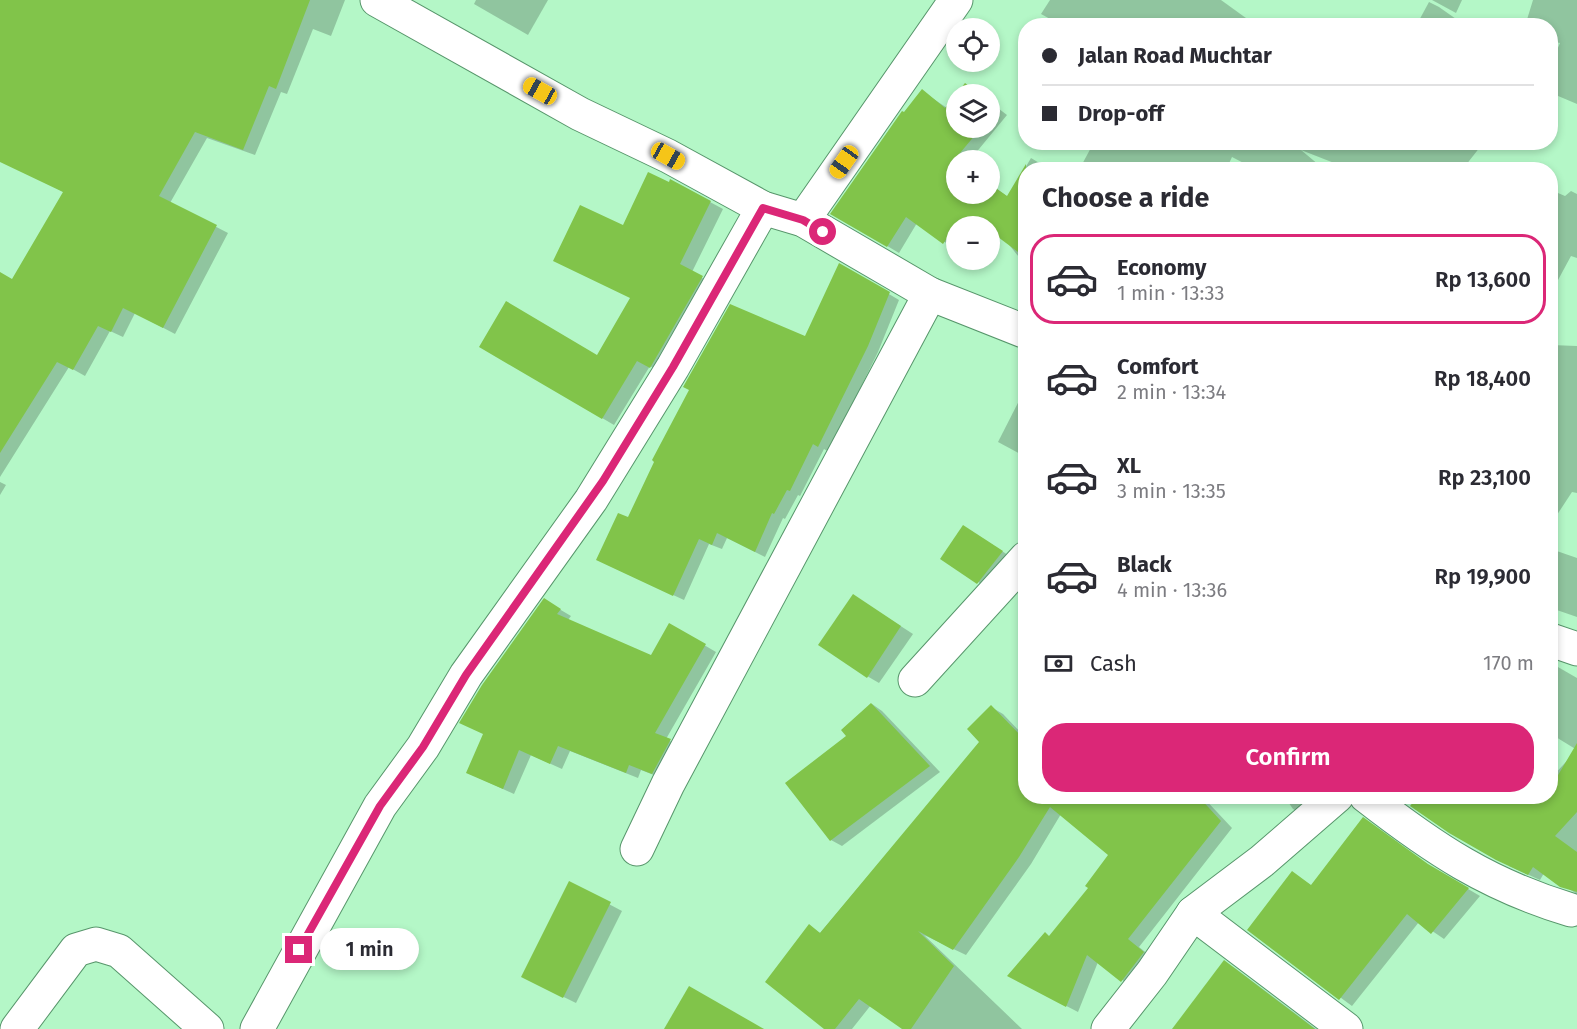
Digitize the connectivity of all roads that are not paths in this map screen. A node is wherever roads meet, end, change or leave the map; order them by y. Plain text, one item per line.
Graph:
1 (377, 0) edge
2 (956, 0) edge
3 (763, 208) junction
4 (803, 220) junction
5 (930, 294) junction
6 (1018, 329) edge
7 (1018, 567) edge
8 (1558, 642) edge
9 (1577, 649) edge
10 (915, 680) dead end
11 (1328, 804) edge
12 (1377, 804) edge
13 (637, 849) dead end
14 (1571, 910) dead end
15 (1193, 913) junction
16 (17, 1029) edge
17 (207, 1029) edge
18 (256, 1029) edge
19 (1108, 1029) edge
20 (1346, 1029) edge

1 - 3 street
2 - 4 street
3 - 4 street
3 - 18 street
4 - 5 street
5 - 6 street
5 - 13 street
7 - 10 street
8 - 9 street
11 - 15 street
12 - 14 street
15 - 19 street
15 - 20 street
16 - 17 street

